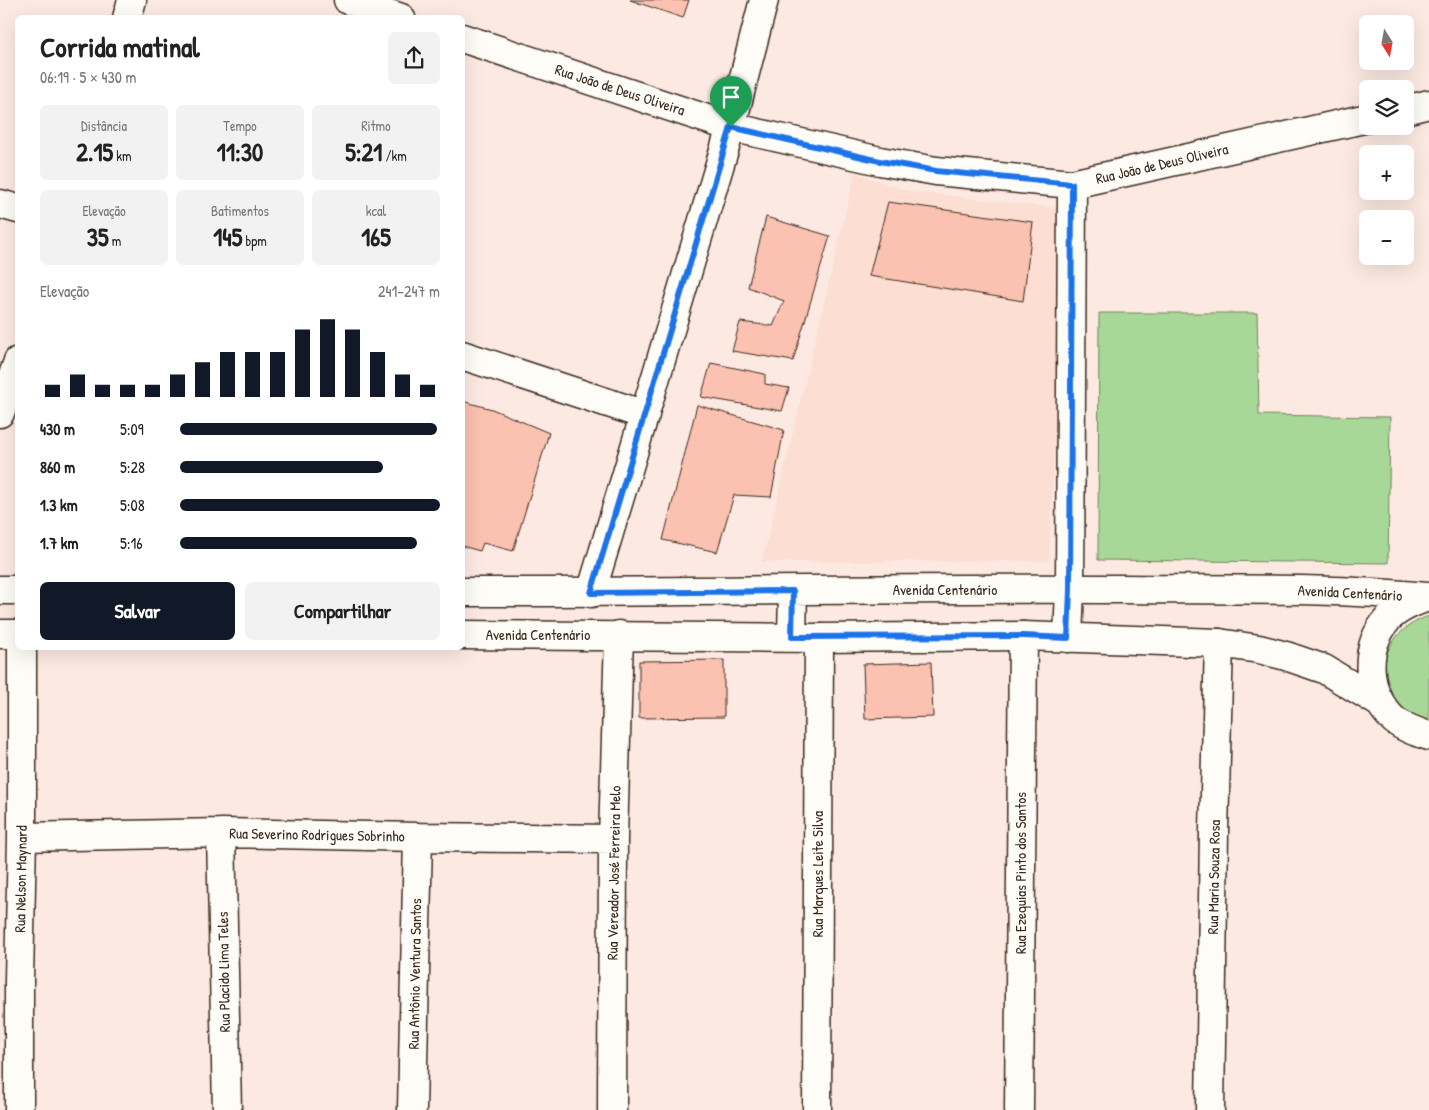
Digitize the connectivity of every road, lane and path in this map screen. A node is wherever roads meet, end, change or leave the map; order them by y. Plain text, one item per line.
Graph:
1 (132, 0) edge
2 (348, 0) edge
3 (764, 0) edge
4 (128, 15) edge
5 (392, 15) edge
6 (465, 39) edge
7 (1429, 104) edge
8 (1414, 108) edge
9 (1359, 120) edge
10 (731, 127) junction
11 (1072, 184) junction
12 (0, 204) edge
13 (15, 208) edge
14 (465, 356) edge
15 (15, 370) edge
16 (0, 413) edge
17 (645, 414) junction
18 (1070, 589) junction
19 (0, 590) edge
20 (15, 590) edge
21 (793, 591) junction
22 (465, 592) edge
23 (591, 593) junction
24 (1428, 597) edge
25 (0, 634) edge
26 (15, 634) edge
27 (465, 635) edge
28 (619, 635) junction
29 (1023, 636) junction
30 (805, 638) junction
31 (1068, 638) junction
32 (1219, 643) junction
33 (22, 650) edge
34 (1380, 703) junction
35 (1429, 736) edge
36 (221, 833) junction
37 (22, 838) junction
38 (418, 838) junction
39 (613, 839) junction
40 (10, 979) edge
41 (19, 1110) edge
42 (227, 1110) edge
43 (412, 1110) edge
44 (612, 1110) edge
45 (818, 1110) edge
46 (1019, 1110) edge
47 (1210, 1110) edge

1 - 4 street
2 - 5 street
3 - 10 street
6 - 10 street, Rua João de Deus Oliveira
7 - 8 street
9 - 11 street, Rua João de Deus Oliveira
10 - 11 street, Rua João de Deus Oliveira
10 - 17 street
11 - 18 street
12 - 13 street
14 - 17 street
15 - 16 street
17 - 23 street
18 - 21 street, Avenida Centenário
18 - 24 street, Avenida Centenário
18 - 31 street
19 - 20 street
21 - 23 street, Avenida Centenário
21 - 30 street, Rua Marques Leite Silva
22 - 23 street, Avenida Centenário
24 - 34 street
25 - 26 street
27 - 28 street, Avenida Centenário
28 - 30 street, Avenida Centenário
28 - 39 street, Rua Vereador José Ferreira Melo
29 - 30 street, Avenida Centenário
29 - 31 street, Avenida Centenário
29 - 46 street, Rua Ezequias Pinto dos Santos
30 - 45 street, Rua Marques Leite Silva
31 - 32 street, Avenida Centenário
32 - 34 street, Avenida Centenário
32 - 47 street, Rua Maria Souza Rosa
33 - 37 street, Rua Nelson Maynard
34 - 35 street
36 - 37 street, Rua Severino Rodrigues Sobrinho
36 - 38 street, Rua Severino Rodrigues Sobrinho
36 - 42 street, Rua Placido Lima Teles
37 - 40 street, Rua Nelson Maynard
38 - 39 street, Rua Severino Rodrigues Sobrinho
38 - 43 street, Rua Antônio Ventura Santos
39 - 44 street, Rua Vereador José Ferreira Melo
40 - 41 street, Rua Nelson Maynard

